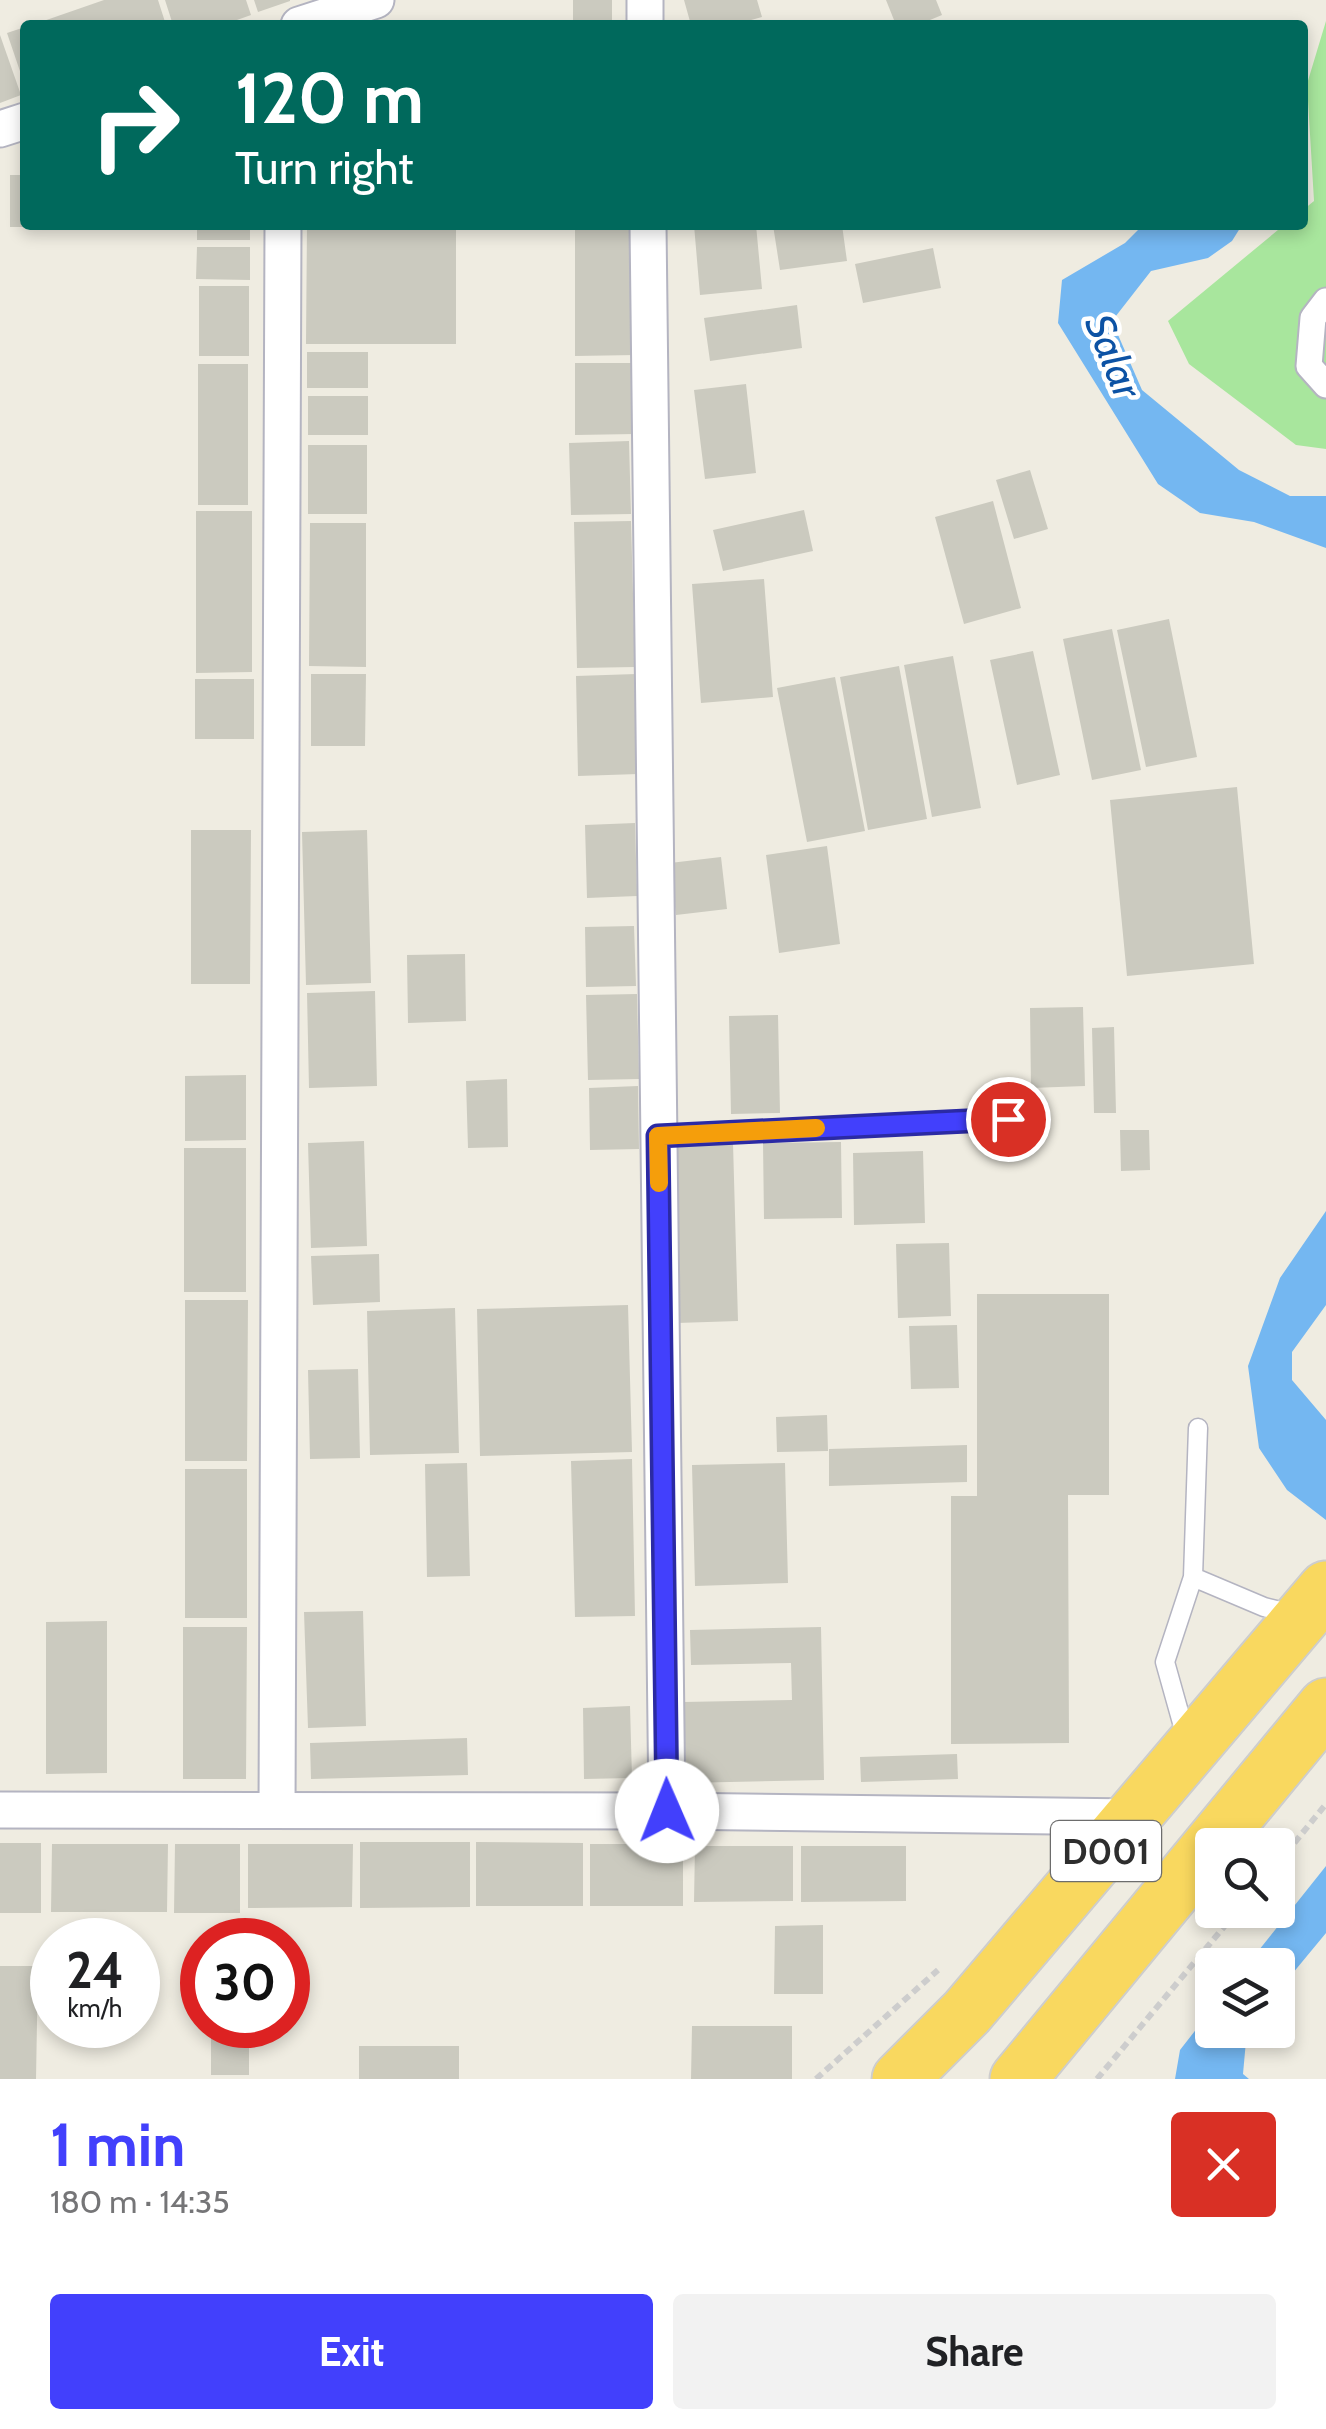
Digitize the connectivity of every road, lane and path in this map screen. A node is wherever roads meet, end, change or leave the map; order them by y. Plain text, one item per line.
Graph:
1 (376, 0) edge
2 (314, 20) edge
3 (284, 230) edge
4 (648, 230) edge
5 (1326, 301) edge
6 (1326, 384) edge
7 (1008, 1119) dead end
8 (658, 1136) junction
9 (1198, 1428) dead end
10 (1193, 1578) junction
11 (1315, 1602) edge
12 (1326, 1706) edge
13 (1190, 1752) junction
14 (1326, 1804) edge
15 (277, 1809) junction
16 (0, 1810) edge
17 (667, 1811) junction
18 (1135, 1817) junction
19 (1295, 1842) edge
20 (1223, 1928) edge
21 (967, 2012) junction
22 (1022, 2075) edge
23 (900, 2079) edge
24 (1097, 2079) edge

1 - 2 street
3 - 15 street
4 - 8 street
5 - 6 street
7 - 8 lane
8 - 17 street
9 - 10 lane
10 - 11 lane
10 - 13 lane
11 - 13 highway, D001
12 - 22 highway, D001
13 - 18 highway, D001
14 - 19 path
15 - 16 street
15 - 17 street
17 - 18 street
18 - 21 highway, D001
20 - 24 path
21 - 22 highway
21 - 23 highway, D001

